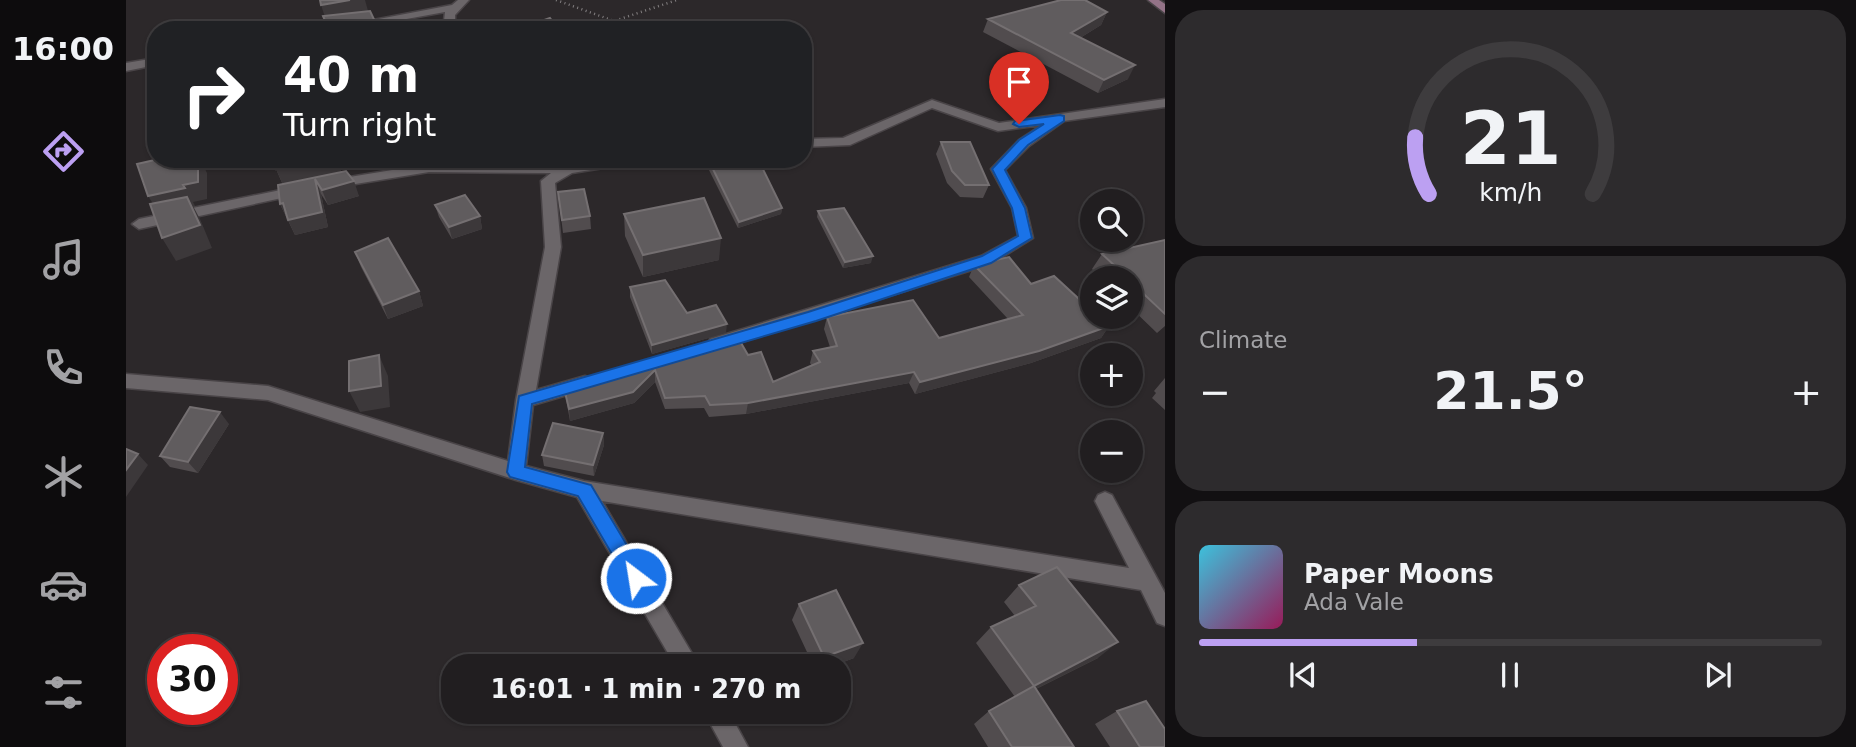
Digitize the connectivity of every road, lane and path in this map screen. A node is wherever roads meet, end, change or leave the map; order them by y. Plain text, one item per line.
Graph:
1 (464, 0) edge
2 (556, 0) edge
3 (677, 0) edge
4 (1153, 0) edge
5 (451, 8) junction
6 (1165, 10) edge
7 (377, 21) edge
8 (447, 21) edge
9 (147, 62) edge
10 (126, 66) edge
11 (1165, 103) edge
12 (1060, 118) junction
13 (812, 143) edge
14 (419, 168) edge
15 (544, 168) edge
16 (575, 168) edge
17 (568, 169) junction
18 (139, 225) dead end
19 (694, 351) edge
20 (603, 377) edge
21 (126, 381) edge
22 (524, 400) junction
23 (516, 472) junction
24 (584, 490) junction
25 (1105, 501) dead end
26 (1147, 580) junction
27 (1165, 615) edge
28 (681, 654) edge
29 (723, 724) edge
30 (736, 747) edge

1 - 5 street
2 - 3 path
4 - 6 street
5 - 7 street
5 - 8 street
9 - 10 street
11 - 12 street
12 - 13 street
12 - 19 street
14 - 18 street
15 - 17 street
16 - 17 street
17 - 22 street
20 - 22 street
21 - 23 street
22 - 23 street
23 - 24 street
24 - 26 street
24 - 28 street
25 - 26 street
26 - 27 street
29 - 30 street

